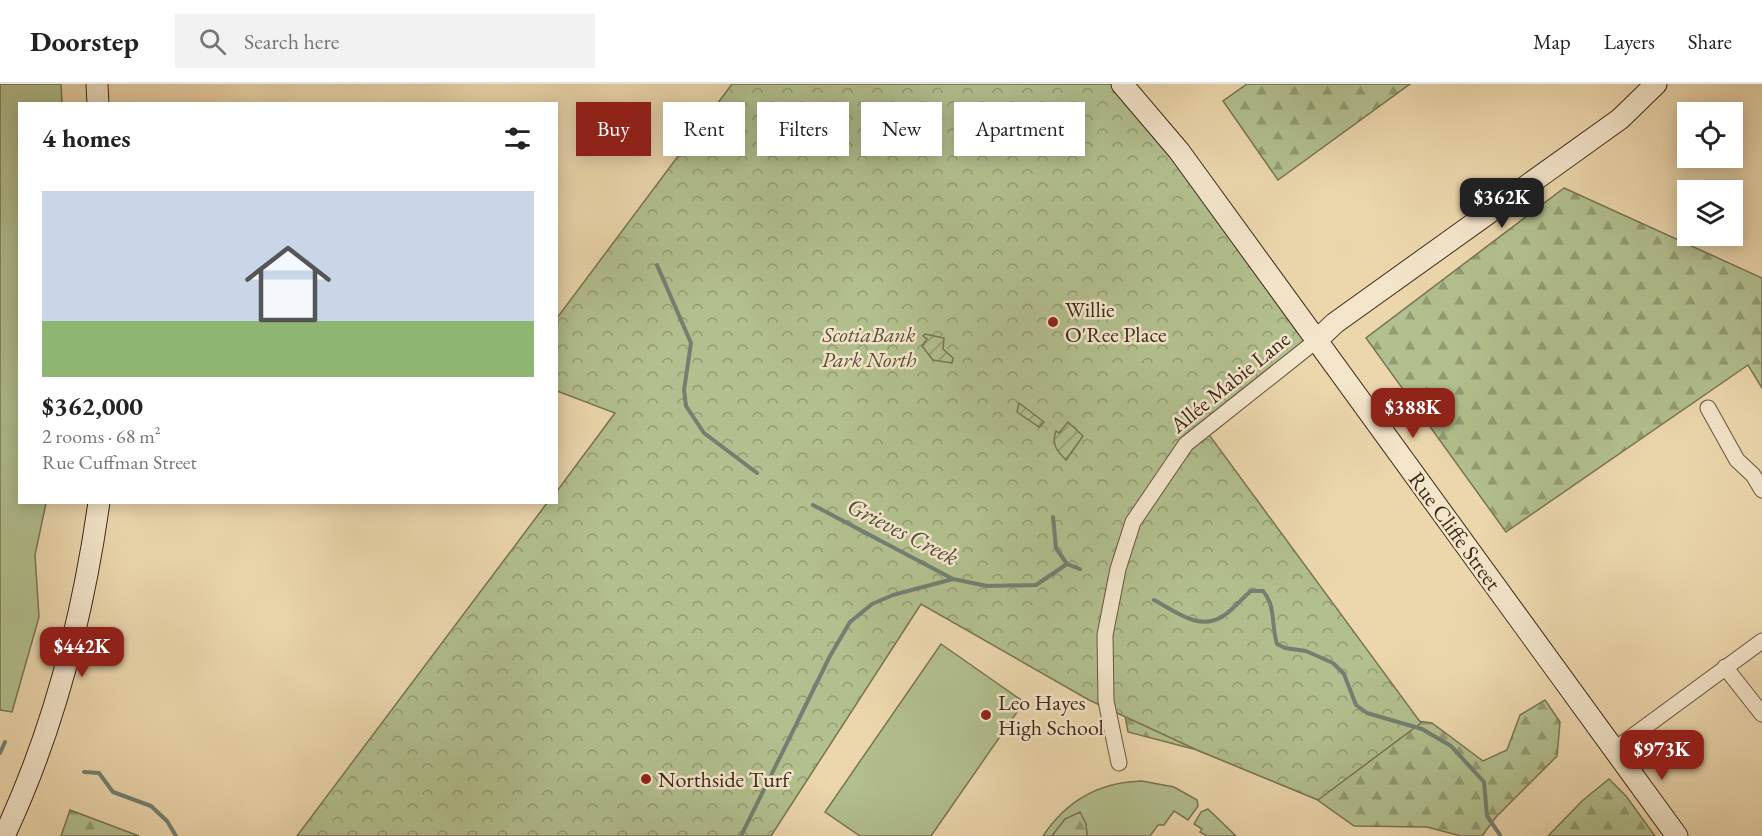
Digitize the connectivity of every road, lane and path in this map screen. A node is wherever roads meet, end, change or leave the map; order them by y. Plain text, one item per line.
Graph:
1 (97, 84) edge
2 (1122, 84) edge
3 (1656, 84) edge
4 (98, 102) edge
5 (1317, 340) junction
6 (1708, 408) dead end
7 (1762, 490) edge
8 (99, 504) edge
9 (1762, 641) edge
10 (1725, 667) junction
11 (1762, 714) edge
12 (1615, 749) junction
13 (1119, 763) dead end
14 (4, 836) edge
15 (1677, 836) edge

1 - 4 main road
2 - 5 main road, Rue Cliffe Street
3 - 5 main road
5 - 12 main road, Rue Cliffe Street
5 - 13 street, Allée Mabie Lane
6 - 7 street
8 - 14 main road
9 - 10 street
10 - 11 street
10 - 12 street
12 - 15 main road, Rue Cliffe Street

